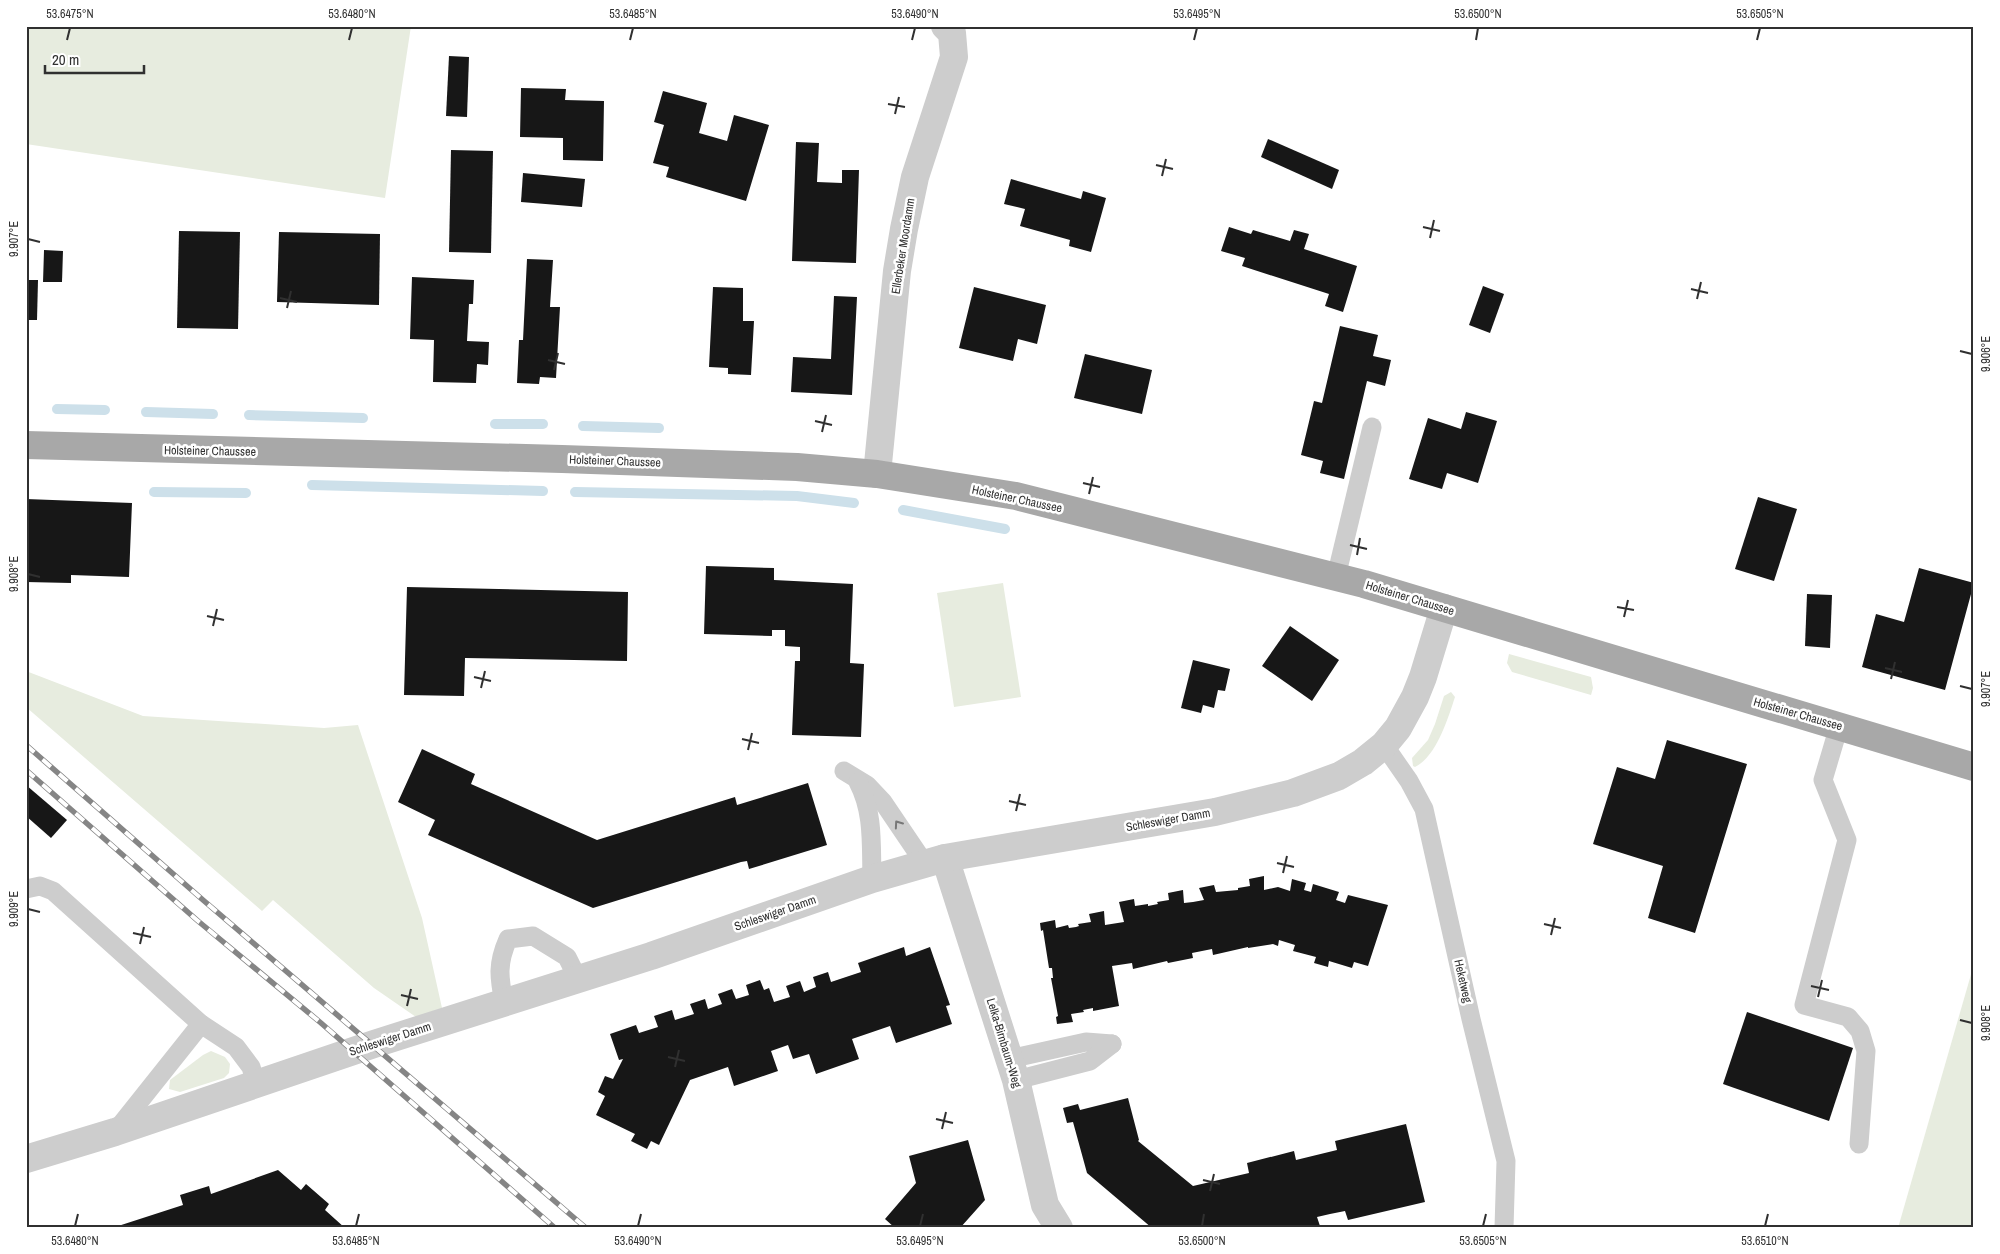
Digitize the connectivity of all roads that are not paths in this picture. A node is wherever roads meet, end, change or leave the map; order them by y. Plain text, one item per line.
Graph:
1 (945, 26) edge
2 (1372, 427) dead end
3 (26, 445) edge
4 (877, 474) junction
5 (1336, 577) junction
6 (1444, 608) junction
7 (1839, 726) junction
8 (1384, 744) junction
9 (1974, 767) edge
10 (935, 861) junction
11 (872, 879) junction
12 (26, 889) edge
13 (578, 978) junction
14 (504, 1003) junction
15 (201, 1024) junction
16 (256, 1084) junction
17 (115, 1132) junction
18 (1859, 1144) dead end
19 (26, 1159) edge
20 (1059, 1228) edge
21 (1069, 1228) edge
22 (1080, 1228) edge
23 (1504, 1228) edge

1 - 4 street, Ellerbeker Moordamm
2 - 5 lane
3 - 4 main road, Holsteiner Chaussee
4 - 5 main road, Holsteiner Chaussee
5 - 6 main road, Holsteiner Chaussee
6 - 7 main road, Holsteiner Chaussee
6 - 8 street, Schleswiger Damm
7 - 9 main road, Holsteiner Chaussee
7 - 18 lane
8 - 10 street, Schleswiger Damm
8 - 23 lane, Heketweg
10 - 11 street, Schleswiger Damm
10 -> 11 lane
10 - 20 street, Lelka-Birnbaum-Weg
11 - 13 street, Schleswiger Damm
12 - 15 lane
13 - 14 street, Schleswiger Damm
13 - 14 lane
14 - 16 street, Schleswiger Damm
15 - 16 lane
15 - 17 lane
16 - 17 street, Schleswiger Damm
17 - 19 street, Schleswiger Damm
21 - 22 street

